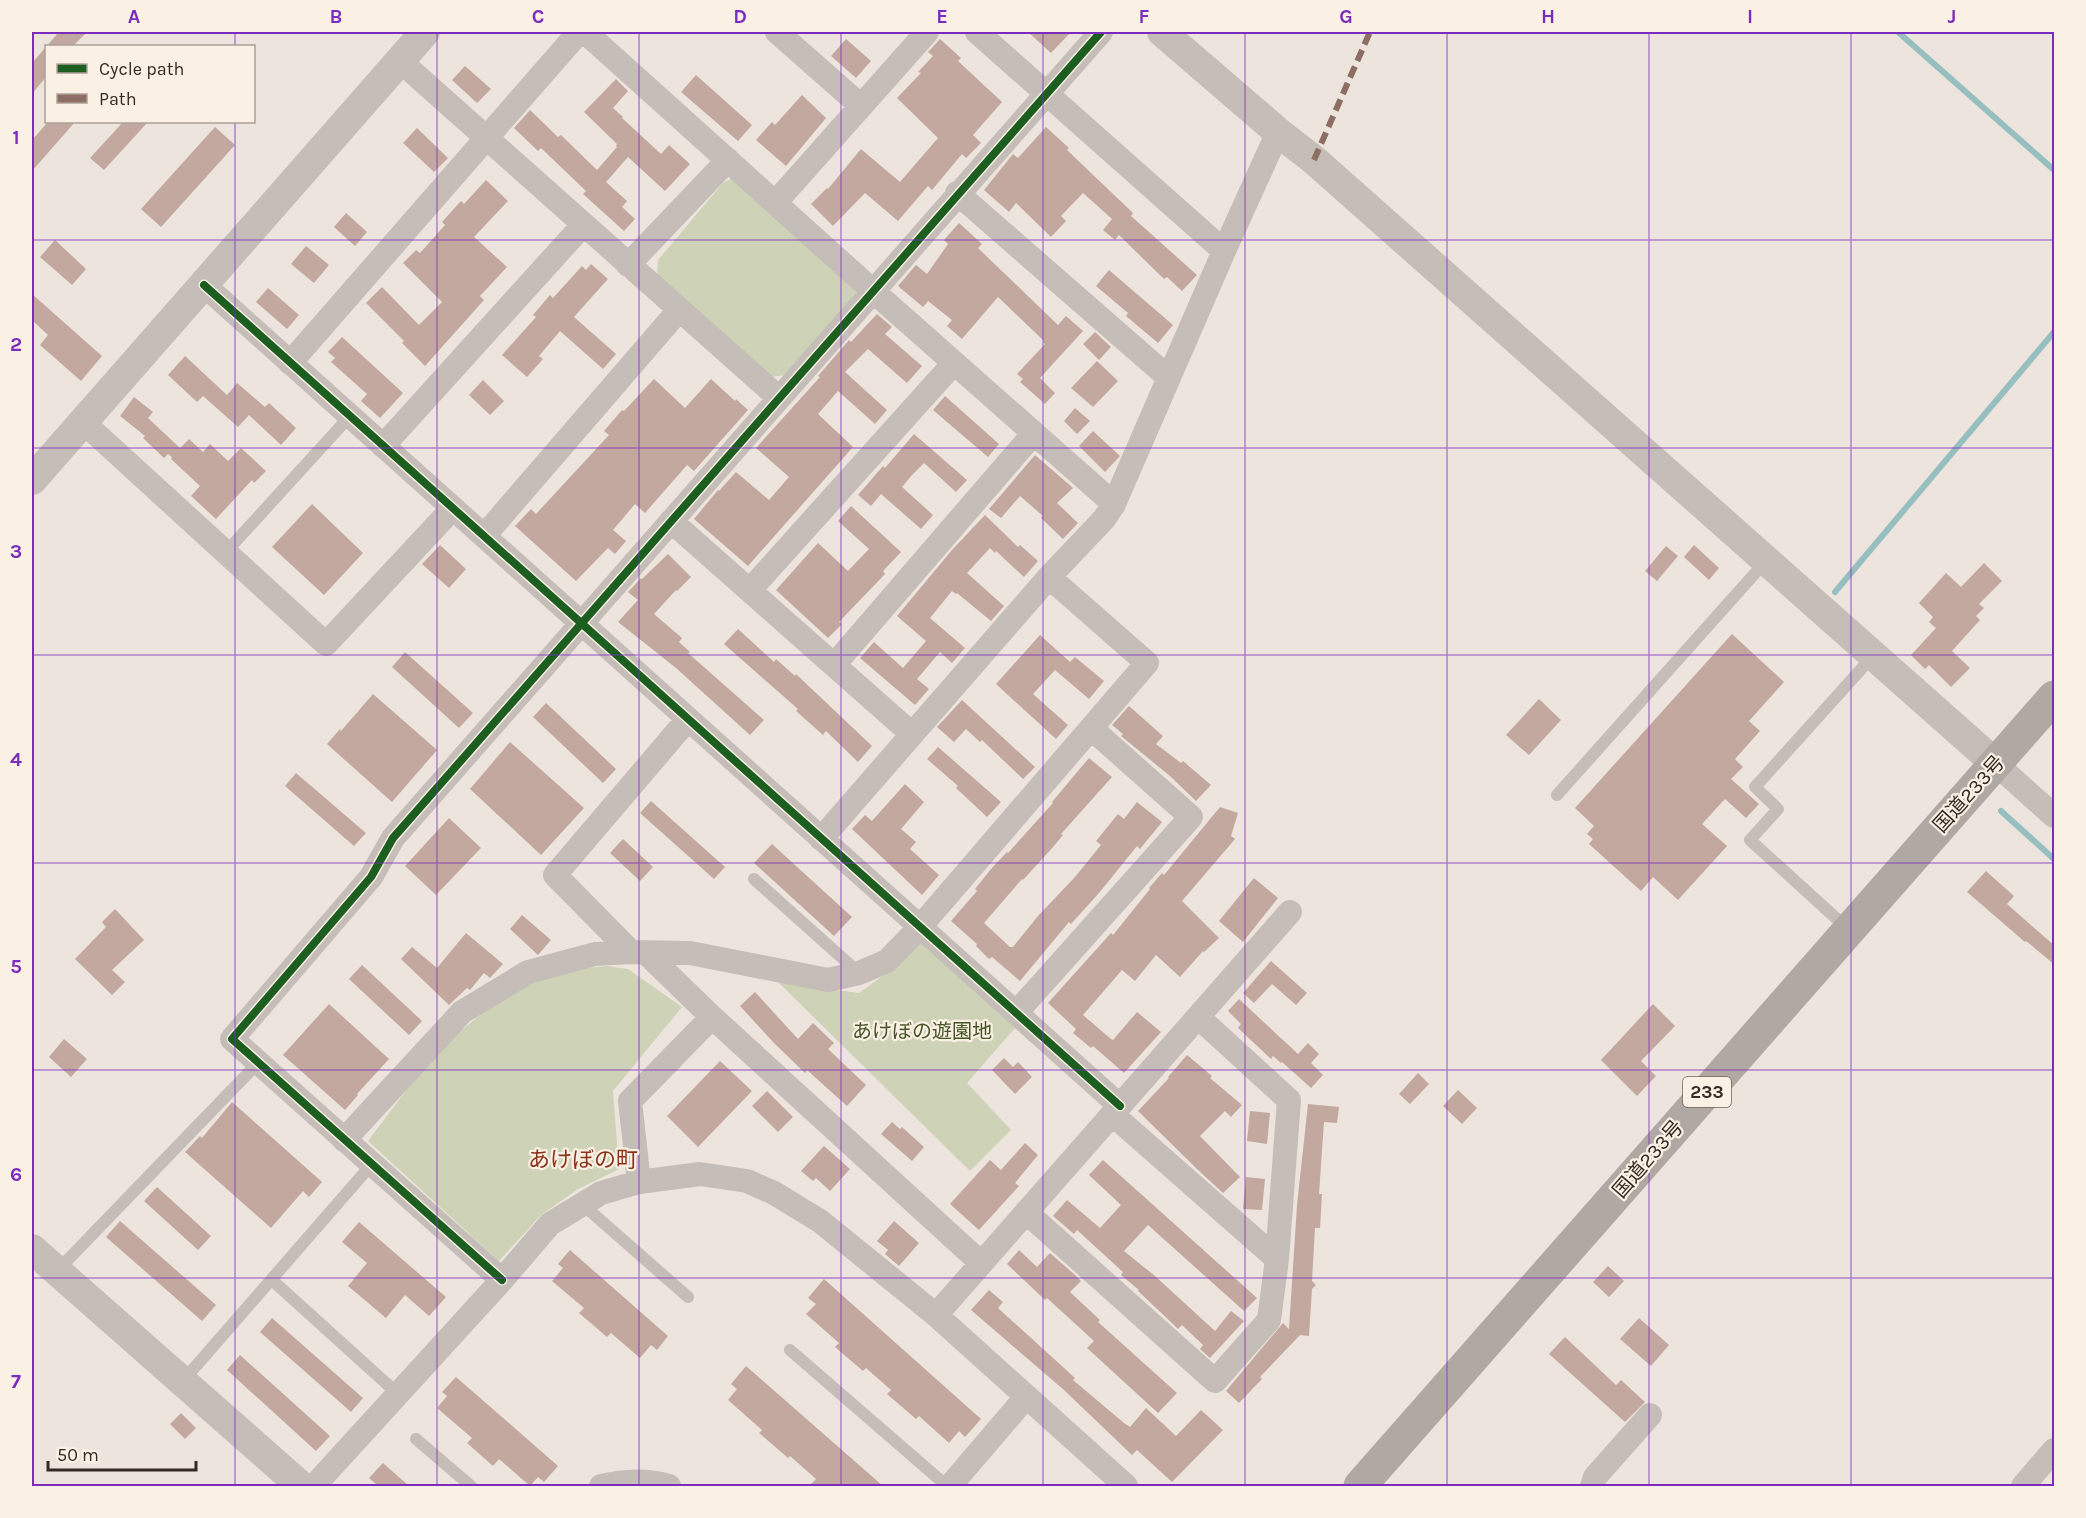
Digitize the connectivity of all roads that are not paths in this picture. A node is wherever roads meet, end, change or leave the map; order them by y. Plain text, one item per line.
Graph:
1 (425, 32) edge
2 (579, 32) edge
3 (585, 32) edge
4 (777, 32) edge
5 (927, 32) edge
6 (977, 32) edge
7 (1101, 32) edge
8 (1162, 32) edge
9 (399, 60) junction
10 (1048, 94) junction
11 (861, 106) junction
12 (1278, 132) junction
13 (486, 138) junction
14 (728, 160) junction
15 (957, 193) junction
16 (775, 203) junction
17 (583, 225) junction
18 (1224, 251) junction
19 (628, 265) junction
20 (204, 285) junction
21 (873, 291) junction
22 (679, 310) junction
23 (290, 363) junction
24 (954, 363) junction
25 (1169, 378) junction
26 (778, 398) junction
27 (350, 416) junction
28 (83, 422) junction
29 (1034, 433) junction
30 (383, 446) junction
31 (32, 480) edge
32 (1114, 504) junction
33 (453, 508) junction
34 (671, 520) junction
35 (484, 536) junction
36 (226, 552) junction
37 (1766, 560) junction
38 (1049, 577) junction
39 (750, 590) junction
40 (581, 623) junction
41 (1873, 656) junction
42 (834, 665) junction
43 (2055, 697) edge
44 (688, 719) junction
45 (1092, 729) junction
46 (912, 734) junction
47 (1996, 764) junction
48 (1557, 795) dead end
49 (2055, 816) edge
50 (821, 838) junction
51 (754, 879) dead end
52 (1290, 912) dead end
53 (920, 927) junction
54 (1849, 930) junction
55 (638, 952) junction
56 (860, 973) junction
57 (1016, 1013) junction
58 (712, 1017) junction
59 (1198, 1017) junction
60 (258, 1063) junction
61 (1116, 1110) junction
62 (344, 1140) junction
63 (372, 1164) junction
64 (639, 1182) junction
65 (582, 1204) junction
66 (1026, 1212) junction
67 (32, 1249) edge
68 (1276, 1259) junction
69 (981, 1263) junction
70 (57, 1271) junction
71 (272, 1280) junction
72 (502, 1281) junction
73 (688, 1297) dead end
74 (936, 1315) junction
75 (790, 1350) dead end
76 (182, 1382) junction
77 (398, 1394) junction
78 (1026, 1397) junction
79 (1650, 1415) dead end
80 (416, 1438) dead end
81 (2055, 1450) edge
82 (301, 1486) edge
83 (314, 1486) edge
84 (471, 1486) edge
85 (601, 1486) edge
86 (669, 1486) edge
87 (948, 1486) edge
88 (1126, 1486) edge
89 (1360, 1486) edge
90 (1592, 1486) edge
91 (2023, 1486) edge

1 - 9 street
2 - 13 street
3 - 14 street
4 - 11 street
5 - 11 street
6 - 10 street
7 - 10 street
8 - 12 street
9 - 13 street
9 - 20 street
10 - 15 street
10 - 18 street
11 - 16 street
12 - 18 street
12 - 37 street
13 - 17 street
13 - 23 street
14 - 16 street
14 - 19 street
15 - 21 street
15 - 25 street
16 - 21 street
17 - 19 street
17 - 30 street
18 - 25 street
19 - 22 street
20 - 23 street
20 - 28 street
21 - 24 street
21 - 26 street
22 - 26 street
22 - 35 street
23 - 27 street
24 - 29 street
24 - 39 street
25 - 32 street
26 - 34 street
27 - 30 street
27 - 36 lane
28 - 31 street
28 - 36 street
29 - 32 street
29 - 42 street
30 - 33 street
32 - 38 street
33 - 35 street
33 - 36 street
34 - 39 street
34 - 40 street
35 - 40 street
37 - 41 street
37 - 48 lane
38 - 45 street
38 - 46 street
39 - 42 street
40 - 44 street
40 - 60 street
41 - 47 street
41 - 54 lane
42 - 46 street
43 - 47 highway, 国道233号 / 233
44 - 50 street
44 - 55 street
45 - 53 street
45 - 57 street
46 - 50 street
47 - 49 street
47 - 54 highway, 国道233号 / 233
50 - 53 street
51 - 56 lane
52 - 59 street
53 - 56 street
53 - 57 street
54 - 89 highway, 国道233号 / 233
55 - 56 street
55 - 58 street
55 - 62 street
57 - 61 street
58 - 64 street
58 - 69 street
59 - 61 street
59 - 68 street
60 - 62 street
60 - 70 lane
61 - 66 street
61 - 68 street
62 - 63 street
63 - 71 lane
63 - 72 street
64 - 65 street
64 - 74 street
65 - 72 street
65 - 73 lane
66 - 68 street
66 - 69 street
67 - 70 street
69 - 74 street
70 - 76 street
71 - 76 lane
71 - 77 lane
72 - 77 street
74 - 78 street
75 - 87 lane
76 - 82 street
77 - 83 street
78 - 87 street
78 - 88 street
79 - 90 street
80 - 84 lane
81 - 91 street
85 - 86 street

